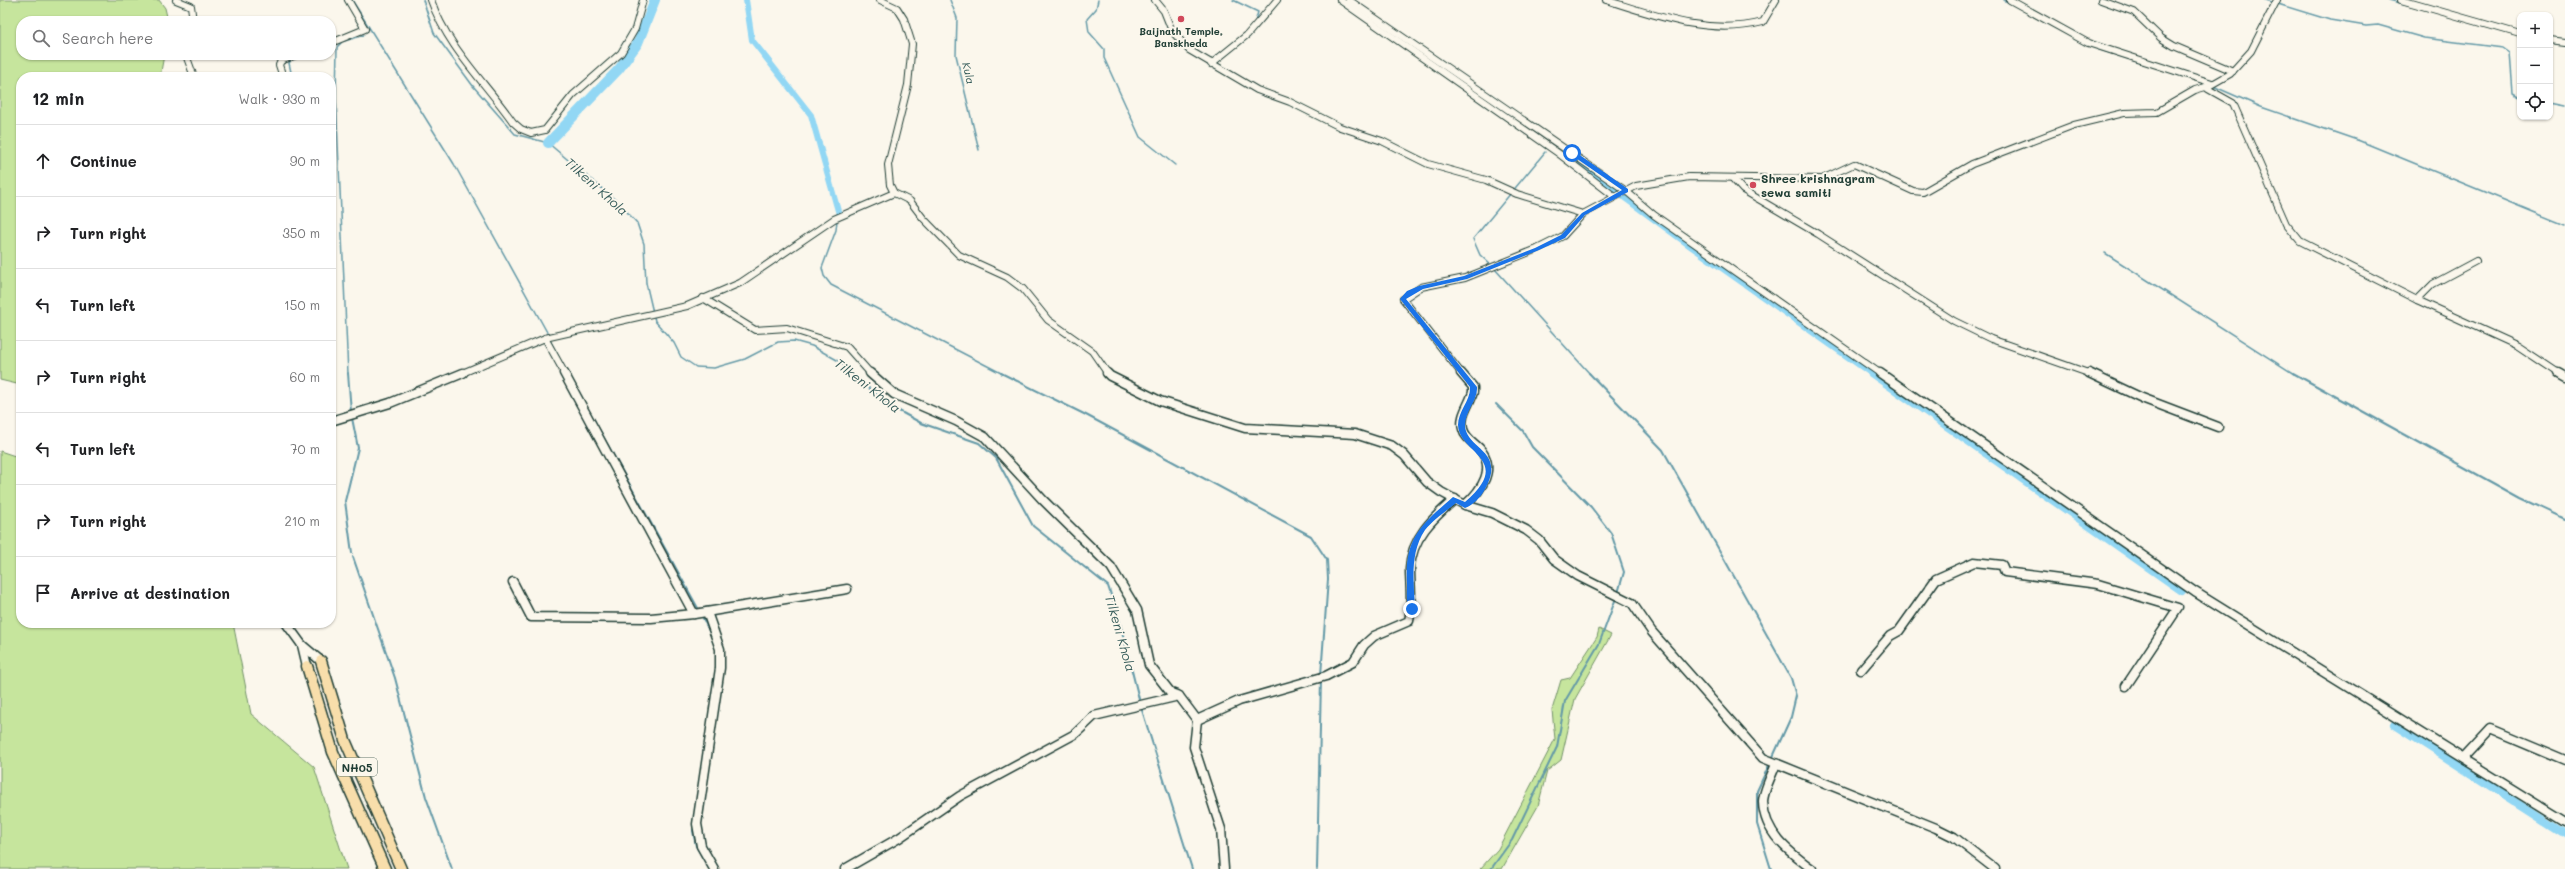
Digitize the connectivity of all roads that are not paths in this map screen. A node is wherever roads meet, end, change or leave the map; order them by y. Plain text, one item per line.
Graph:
1 (176, 0) edge
2 (348, 0) edge
3 (431, 0) edge
4 (644, 0) edge
5 (880, 0) edge
6 (1155, 0) edge
7 (1277, 0) edge
8 (1340, 0) edge
9 (1348, 0) edge
10 (1606, 0) edge
11 (1776, 0) edge
12 (2010, 0) edge
13 (2101, 0) edge
14 (2401, 0) edge
15 (2276, 2) edge
16 (192, 16) edge
17 (2517, 33) edge
18 (2553, 40) edge
19 (336, 41) edge
20 (2565, 42) edge
21 (188, 60) edge
22 (284, 60) edge
23 (1211, 64) junction
24 (2233, 71) junction
25 (192, 72) edge
26 (281, 72) edge
27 (2210, 84) junction
28 (1733, 179) junction
29 (1625, 191) junction
30 (894, 193) junction
31 (1614, 196) junction
32 (1584, 214) junction
33 (2476, 261) dead end
34 (703, 298) junction
35 (2417, 300) junction
36 (545, 338) junction
37 (2565, 377) edge
38 (336, 419) edge
39 (2218, 428) dead end
40 (1455, 499) junction
41 (1465, 506) junction
42 (514, 582) dead end
43 (847, 589) dead end
44 (700, 613) junction
45 (290, 628) edge
46 (302, 645) junction
47 (321, 661) joint
48 (307, 666) joint
49 (1861, 670) dead end
50 (2126, 686) dead end
51 (1179, 696) junction
52 (1197, 720) junction
53 (2464, 758) junction
54 (2565, 760) edge
55 (1776, 764) junction
56 (2565, 822) edge
57 (385, 869) edge
58 (401, 869) edge
59 (714, 869) edge
60 (845, 869) edge
61 (1224, 869) edge
62 (1812, 869) edge
63 (1994, 869) edge

1 - 16 street
2 - 19 street
3 - 4 street
5 - 30 street
6 - 23 street
7 - 23 street
8 - 31 street
9 - 29 street
10 - 11 street
12 - 27 street
13 - 24 street
14 - 17 street
15 - 24 street
18 - 20 street
21 - 25 street
22 - 26 street
23 - 32 street
24 - 27 street
27 - 28 street
27 - 35 street
28 - 29 street
28 - 39 street
29 - 31 street
29 - 53 street
30 - 34 street
30 - 40 street
31 - 32 street
32 - 41 street
33 - 35 street
34 - 36 street
34 - 51 street
35 - 37 street
36 - 38 street
36 - 44 street
40 - 41 street
40 - 52 street
41 - 55 street
42 - 44 street
43 - 44 street
44 - 59 street
45 - 46 street
46 - 47 street
46 - 48 street
47 - 58 main road, NH05
48 - 57 main road, NH05
49 - 50 street
51 - 52 street
51 - 60 street
52 - 61 street
53 - 54 street
53 - 56 street
55 - 62 street
55 - 63 street

